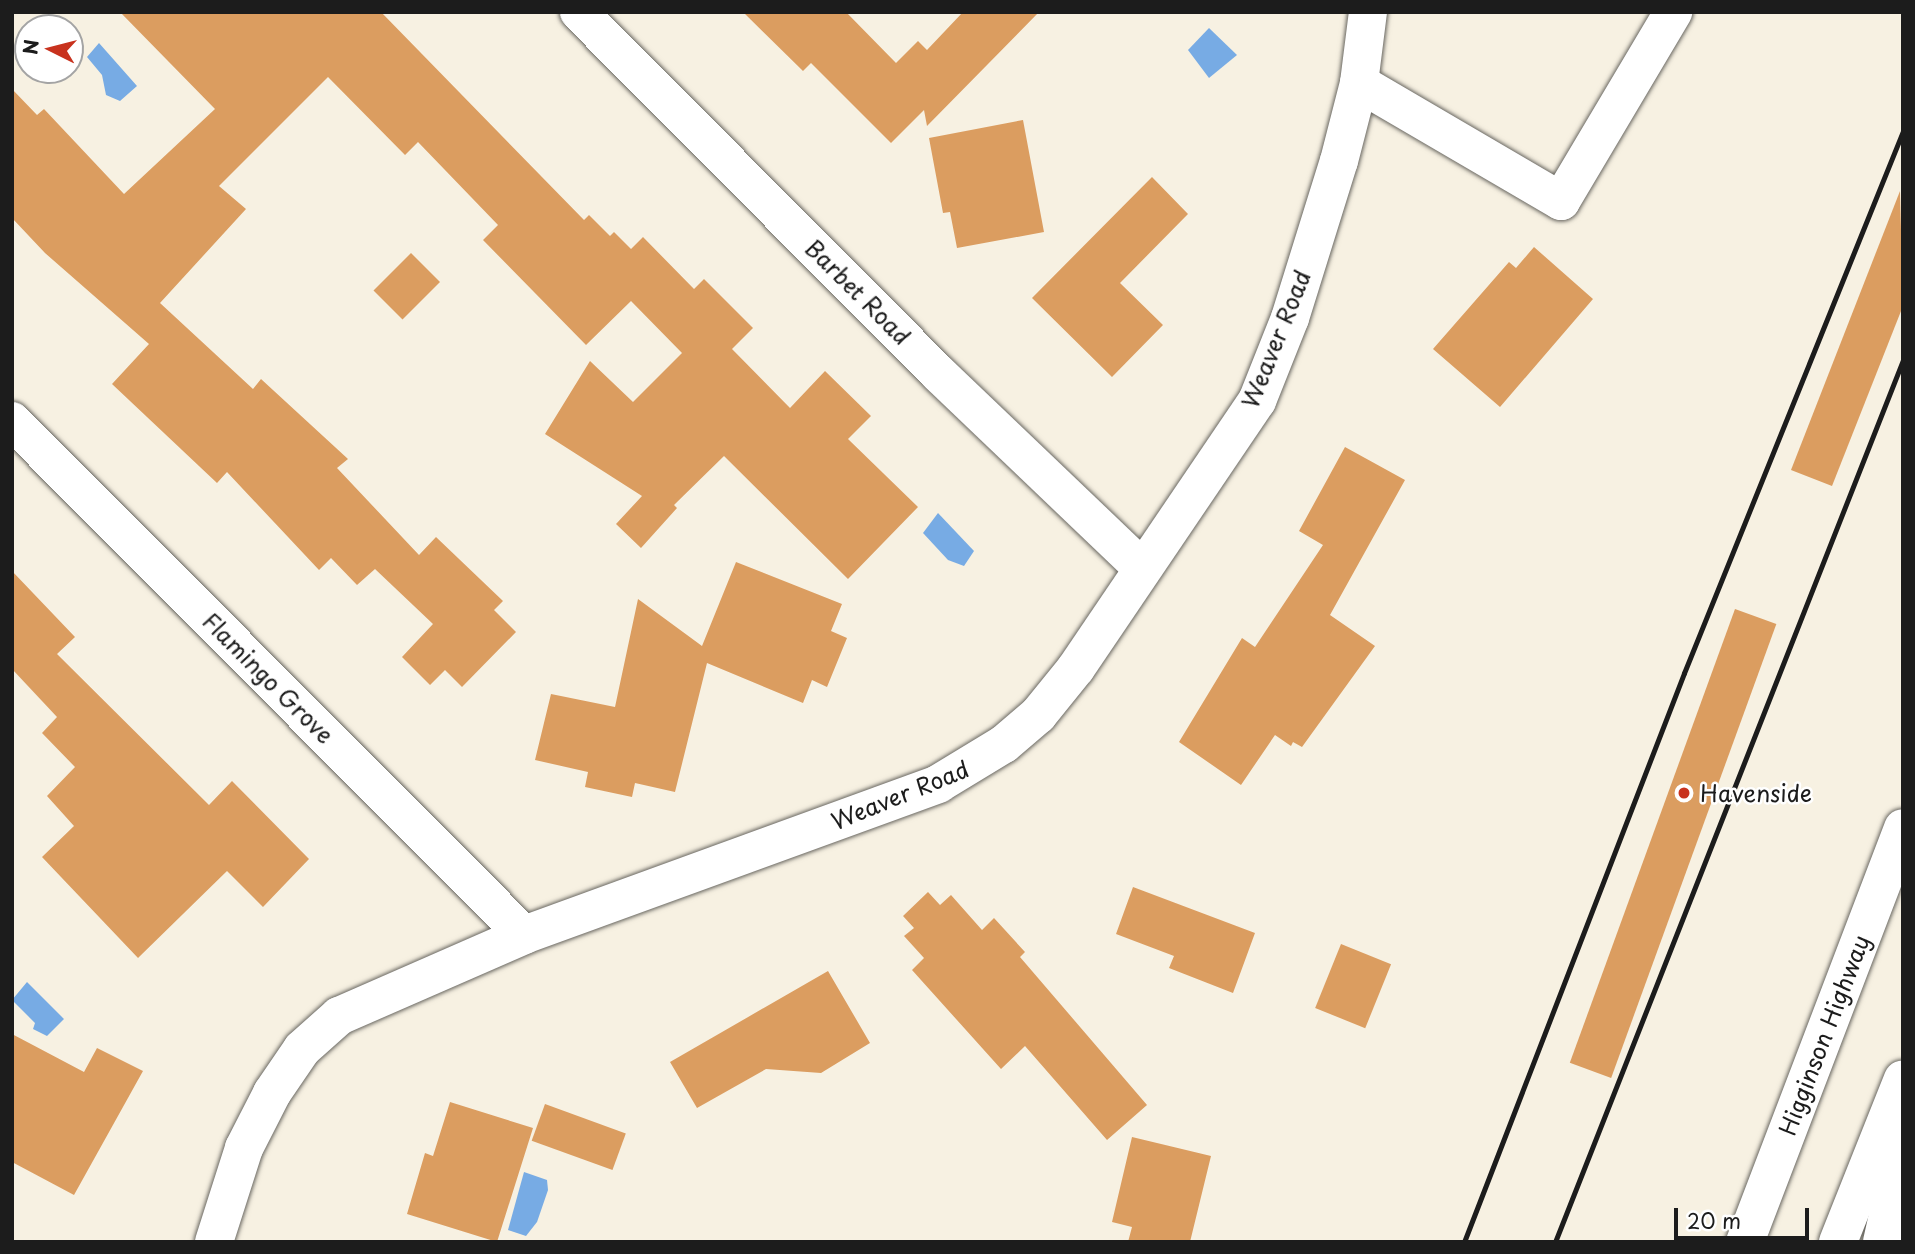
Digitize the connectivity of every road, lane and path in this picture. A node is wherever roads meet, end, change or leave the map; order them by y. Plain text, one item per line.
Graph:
1 (579, 12) edge
2 (1368, 12) edge
3 (1673, 12) edge
4 (1359, 83) junction
5 (12, 421) edge
6 (1141, 567) junction
7 (1903, 828) edge
8 (524, 935) junction
9 (1903, 1079) edge
10 (1903, 1149) edge
11 (214, 1242) edge
12 (1745, 1242) edge
13 (1838, 1242) edge
14 (1882, 1242) edge

1 - 6 main road, Barbet Road
2 - 4 main road, Weaver Road
3 - 4 main road
4 - 6 main road, Weaver Road
5 - 8 main road, Flamingo Grove
6 - 8 main road, Weaver Road
7 - 12 main road, Higginson Highway
8 - 11 main road, Weaver Road
9 - 13 main road
10 - 14 main road

